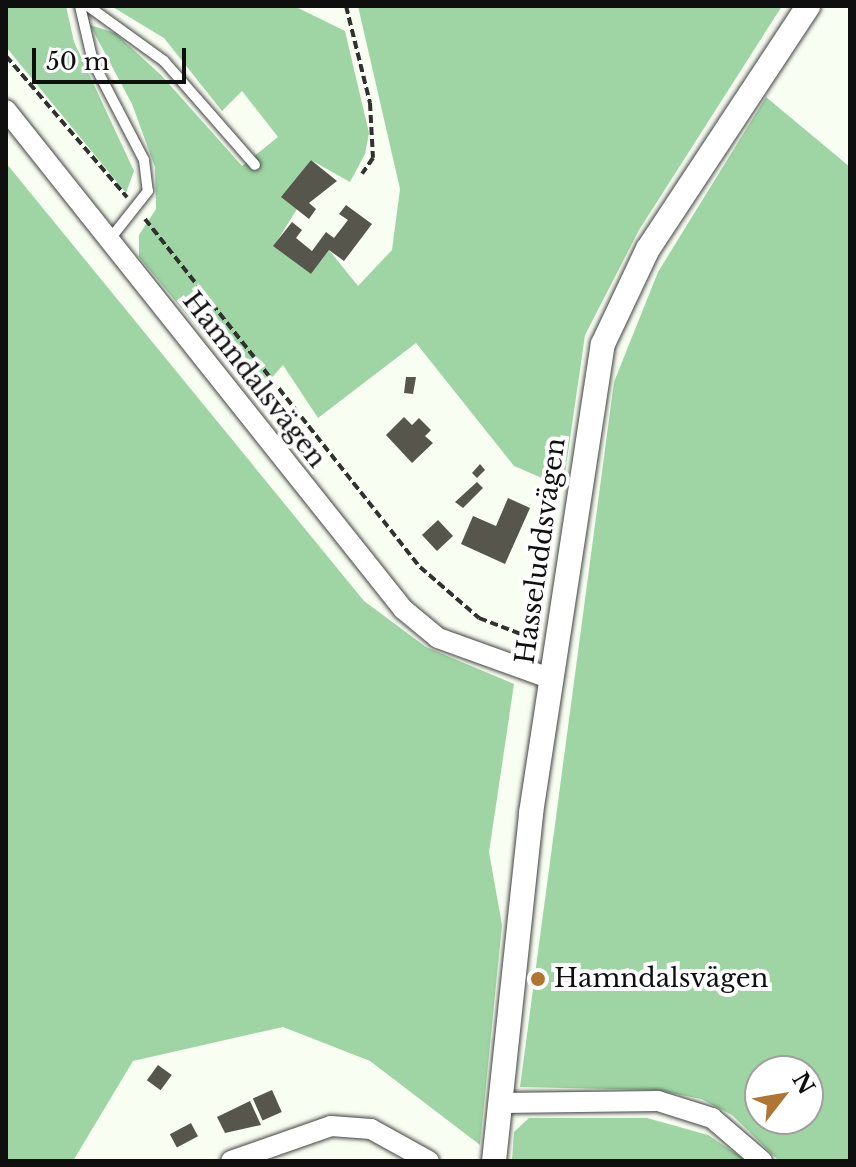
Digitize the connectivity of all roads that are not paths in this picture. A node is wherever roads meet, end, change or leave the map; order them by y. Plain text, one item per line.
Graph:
1 (80, 6) edge
2 (88, 6) edge
3 (808, 6) edge
4 (6, 110) edge
5 (255, 165) dead end
6 (110, 239) junction
7 (552, 679) junction
8 (501, 1103) junction
9 (268, 1153) edge
10 (231, 1161) edge
11 (429, 1161) edge
12 (494, 1161) edge
13 (762, 1161) edge

1 - 6 lane
2 - 5 lane
3 - 7 street, Hasseluddsvägen
4 - 6 street, Hamndalsvägen
6 - 7 street, Hamndalsvägen
7 - 8 street, Hasseluddsvägen
8 - 12 street, Hasseluddsvägen
8 - 13 street
9 - 10 street
9 - 11 street

